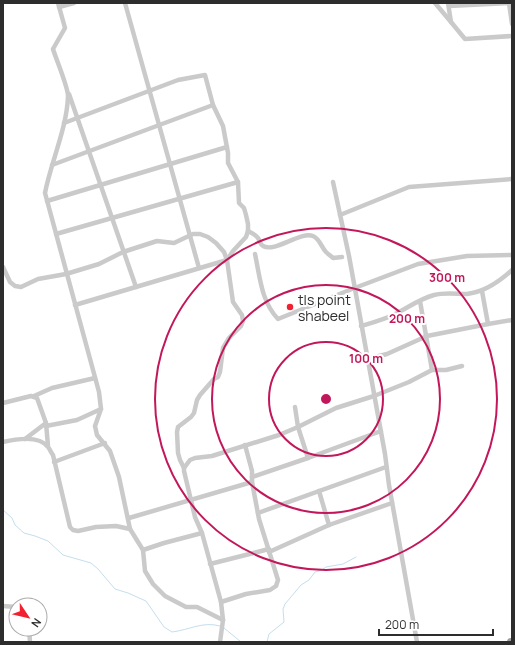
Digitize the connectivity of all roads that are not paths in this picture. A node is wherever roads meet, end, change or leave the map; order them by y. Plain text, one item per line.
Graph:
1 (74, 3) edge
2 (125, 3) edge
3 (435, 3) edge
4 (510, 3) edge
5 (448, 4) edge
6 (59, 5) edge
7 (450, 22) junction
8 (512, 24) edge
9 (512, 36) edge
10 (57, 60) junction
11 (149, 91) junction
12 (214, 105) junction
13 (77, 118) junction
14 (64, 123) junction
15 (227, 147) junction
16 (89, 152) junction
17 (52, 166) junction
18 (512, 179) edge
19 (238, 182) junction
20 (333, 182) dead end
21 (100, 185) junction
22 (47, 201) junction
23 (340, 215) junction
24 (112, 218) junction
25 (248, 231) junction
26 (56, 234) junction
27 (190, 235) junction
28 (124, 252) junction
29 (255, 254) dead end
30 (512, 255) edge
31 (342, 257) dead end
32 (228, 260) junction
33 (3, 267) edge
34 (199, 268) junction
35 (512, 270) edge
36 (66, 274) junction
37 (136, 287) junction
38 (354, 288) junction
39 (482, 291) junction
40 (420, 300) junction
41 (75, 305) junction
42 (512, 320) edge
43 (488, 324) junction
44 (361, 326) junction
45 (427, 336) junction
46 (367, 359) junction
47 (462, 366) dead end
48 (432, 370) junction
49 (96, 378) junction
50 (34, 396) junction
51 (374, 396) junction
52 (3, 403) edge
53 (295, 407) dead end
54 (101, 409) junction
55 (46, 425) junction
56 (298, 427) junction
57 (381, 431) junction
58 (25, 439) junction
59 (3, 442) edge
60 (105, 443) junction
61 (246, 445) junction
62 (48, 446) junction
63 (308, 458) junction
64 (54, 462) junction
65 (386, 467) junction
66 (184, 468) junction
67 (252, 479) junction
68 (319, 491) junction
69 (191, 499) junction
70 (392, 503) junction
71 (258, 513) junction
72 (129, 518) junction
73 (329, 525) junction
74 (130, 529) junction
75 (202, 534) junction
76 (143, 550) junction
77 (269, 551) junction
78 (210, 564) junction
79 (221, 602) junction
80 (223, 620) junction
81 (220, 642) edge
82 (417, 642) edge

1 - 6 street
2 - 11 street
3 - 7 street
4 - 5 street
4 - 8 street
5 - 7 street
6 - 10 street
7 - 9 street
10 - 13 street
10 - 14 street
11 - 12 street
11 - 13 street
11 - 27 street
12 - 15 street
12 - 16 street
13 - 14 street
13 - 16 street
14 - 17 street
15 - 19 street
15 - 21 street
16 - 17 street
16 - 21 street
17 - 22 street
18 - 23 street
19 - 24 street
19 - 25 street
20 - 23 street
21 - 22 street
21 - 24 street
22 - 26 street
23 - 38 street
24 - 26 street
24 - 28 street
25 - 31 street
25 - 32 street
26 - 36 street
27 - 28 street
27 - 32 street
27 - 34 street
28 - 36 street
28 - 37 street
29 - 38 street
30 - 38 street
32 - 34 street
32 - 66 street
33 - 36 street
34 - 37 street
35 - 39 street
36 - 41 street
37 - 41 street
38 - 44 street
39 - 40 street
39 - 43 street
40 - 44 street
40 - 45 street
41 - 49 street
42 - 43 street
43 - 45 street
44 - 46 street
45 - 46 street
45 - 48 street
46 - 51 street
47 - 48 street
48 - 51 street
49 - 50 street
49 - 54 street
50 - 52 street
50 - 55 street
51 - 56 street
51 - 57 street
53 - 56 street
54 - 55 street
54 - 60 street
55 - 58 street
55 - 62 street
56 - 61 street
56 - 63 street
57 - 63 street
57 - 65 street
58 - 59 street
58 - 62 street
60 - 64 street
60 - 72 street
61 - 66 street
61 - 67 street
62 - 64 street
63 - 67 street
64 - 74 street
65 - 68 street
65 - 70 street
66 - 69 street
67 - 69 street
67 - 71 street
68 - 71 street
68 - 73 street
69 - 72 street
69 - 75 street
70 - 73 street
70 - 82 street
71 - 77 street
72 - 74 street
73 - 77 street
74 - 76 street
75 - 76 street
75 - 78 street
76 - 80 street
77 - 78 street
77 - 79 street
78 - 79 street
79 - 80 street
80 - 81 street

